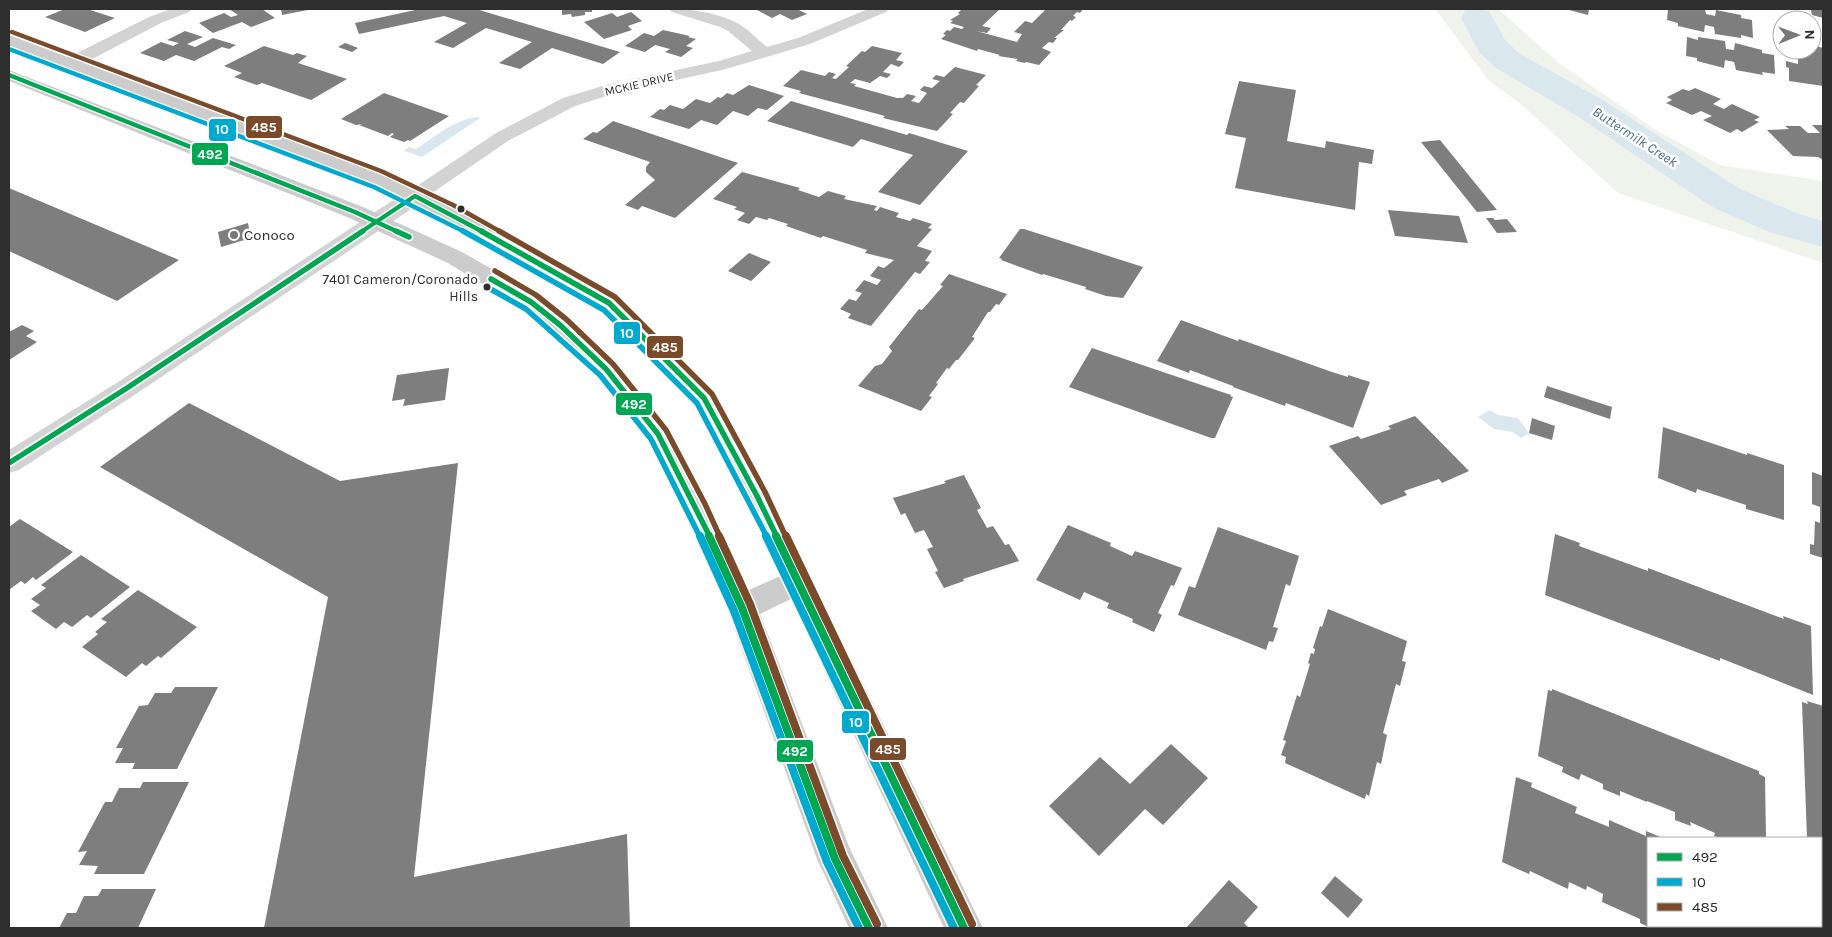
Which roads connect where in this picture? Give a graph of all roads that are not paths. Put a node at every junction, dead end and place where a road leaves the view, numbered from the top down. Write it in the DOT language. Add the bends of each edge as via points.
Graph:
graph roads {
  1 [pos="184,9"];
  2 [pos="677,9"];
  3 [pos="881,9"];
  4 [pos="9,40"];
  5 [pos="764,53"];
  6 [pos="9,62"];
  7 [pos="70,63"];
  8 [pos="9,75"];
  9 [pos="415,196"];
  10 [pos="377,222"];
  11 [pos="9,463"];
  12 [pos="798,582"];
  13 [pos="742,608"];
  14 [pos="869,928"];
  15 [pos="964,928"];
  1 -- 7 [label="street"];
  2 -- 5 [label="street" via="734,28"];
  3 -- 5 [label="street, MCKIE DRIVE" via="813,38"];
  4 -- 7 [label="main road"];
  5 -- 9 [label="street, MCKIE DRIVE" via="569,102 502,137"];
  6 -- 7 [label="main road" via="39,70"];
  7 -- 9 [label="main road"];
  8 -- 10 [label="main road"];
  9 -- 10 [label="street"];
  9 -- 12 [label="main road" via="610,303 704,398 757,496"];
  10 -- 11 [label="street"];
  10 -- 13 [label="main road" via="454,257 530,302 560,325 606,369 658,434 697,508"];
  12 -- 13 [label="main road"];
  12 -- 15 [label="main road"];
  13 -- 14 [label="main road" via="829,844"];
}
